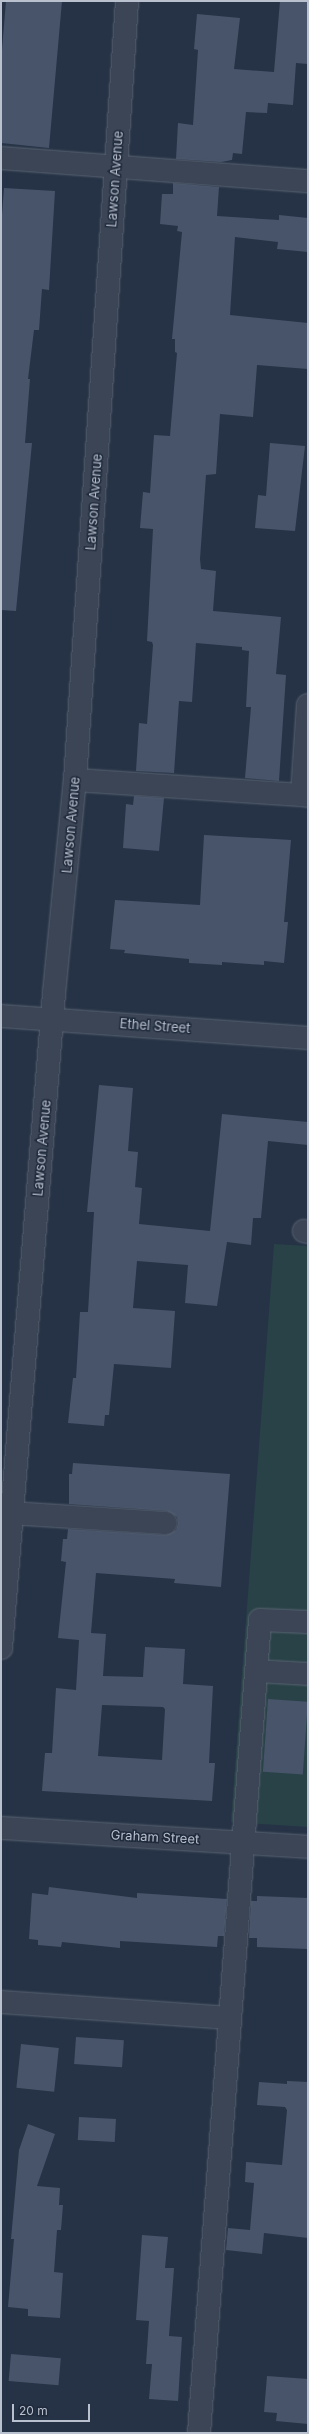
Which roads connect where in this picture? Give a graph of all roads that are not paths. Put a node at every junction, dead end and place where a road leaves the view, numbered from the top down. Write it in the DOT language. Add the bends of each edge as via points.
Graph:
graph roads {
  1 [pos="127,1"];
  2 [pos="1,158"];
  3 [pos="116,166"];
  4 [pos="308,181"];
  5 [pos="308,705"];
  6 [pos="75,780"];
  7 [pos="305,796"];
  8 [pos="1,1016"];
  9 [pos="53,1020"];
  10 [pos="308,1030"];
  11 [pos="308,1038"];
  12 [pos="10,1513"];
  13 [pos="166,1523"];
  14 [pos="308,1622"];
  15 [pos="1,1648"];
  16 [pos="256,1671"];
  17 [pos="308,1674"];
  18 [pos="1,1828"];
  19 [pos="243,1842"];
  20 [pos="308,1847"];
  21 [pos="1,2002"];
  22 [pos="229,2018"];
  23 [pos="199,2433"];
  1 -- 3 [label="street, Lawson Avenue"];
  2 -- 3 [label="street"];
  3 -- 4 [label="street"];
  3 -- 6 [label="street, Lawson Avenue"];
  5 -- 7 [label="street"];
  6 -- 7 [label="street"];
  6 -- 9 [label="street, Lawson Avenue"];
  8 -- 9 [label="street, Ethel Street"];
  9 -- 11 [label="street, Ethel Street"];
  9 -- 12 [label="street, Lawson Avenue"];
  10 -- 11 [label="street"];
  12 -- 13 [label="street"];
  12 -- 15 [label="street, Lawson Avenue"];
  14 -- 16 [label="street" via="260,1620"];
  16 -- 17 [label="street"];
  16 -- 19 [label="street"];
  18 -- 19 [label="street, Graham Street"];
  19 -- 20 [label="street, Graham Street"];
  19 -- 22 [label="street"];
  21 -- 22 [label="street"];
  22 -- 23 [label="street"];
}
